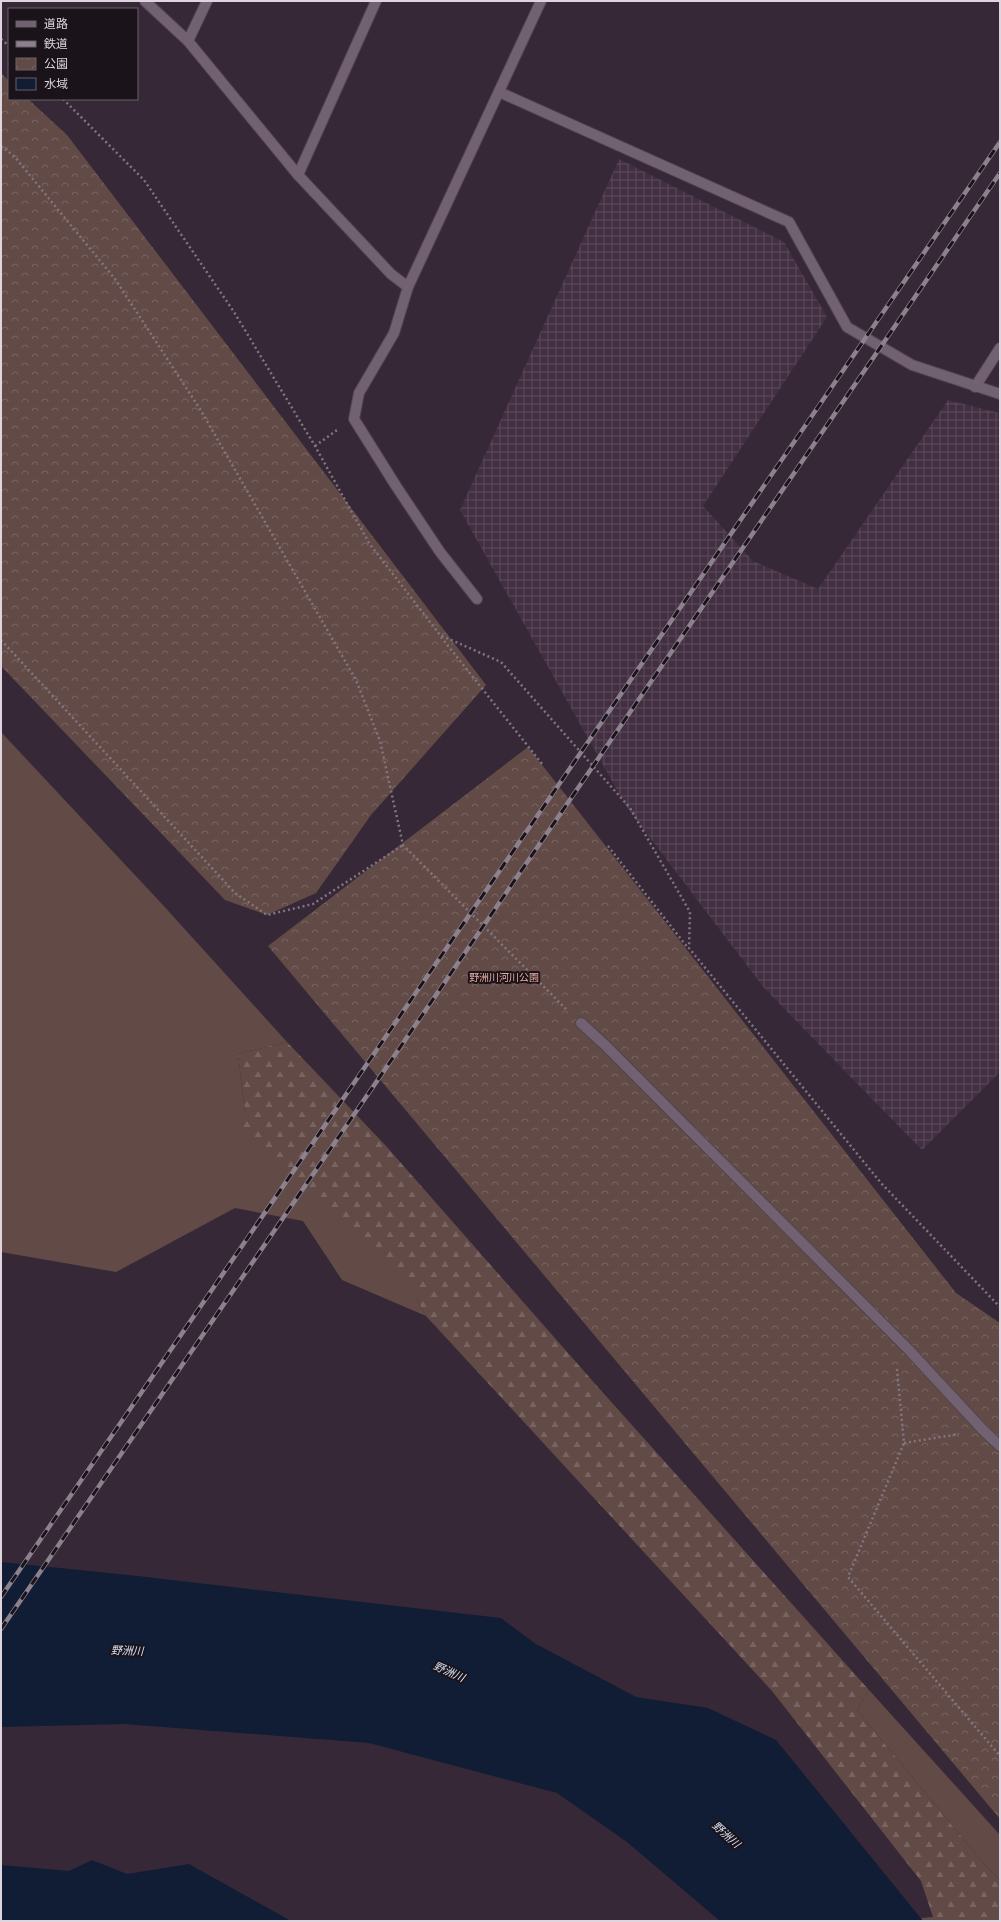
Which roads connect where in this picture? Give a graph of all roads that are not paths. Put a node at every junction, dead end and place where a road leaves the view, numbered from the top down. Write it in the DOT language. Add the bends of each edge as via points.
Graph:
graph roads {
  1 [pos="145,1"];
  2 [pos="207,1"];
  3 [pos="376,1"];
  4 [pos="541,1"];
  5 [pos="188,41"];
  6 [pos="499,92"];
  7 [pos="298,175"];
  8 [pos="408,287"];
  9 [pos="1000,348"];
  10 [pos="975,386"];
  11 [pos="1000,394"];
  12 [pos="478,600"];
  13 [pos="581,1023"];
  14 [pos="1000,1446"];
  1 -- 5 [label="street"];
  2 -- 5 [label="street"];
  3 -- 7 [label="street"];
  4 -- 6 [label="street"];
  5 -- 7 [label="street"];
  6 -- 8 [label="street"];
  6 -- 10 [label="street" via="789,222 847,327 912,365"];
  7 -- 8 [label="street" via="391,274"];
  8 -- 12 [label="street" via="394,333 359,393 354,419 440,552"];
  9 -- 10 [label="street"];
  10 -- 11 [label="street"];
  13 -- 14 [label="street" via="908,1349"];
}
